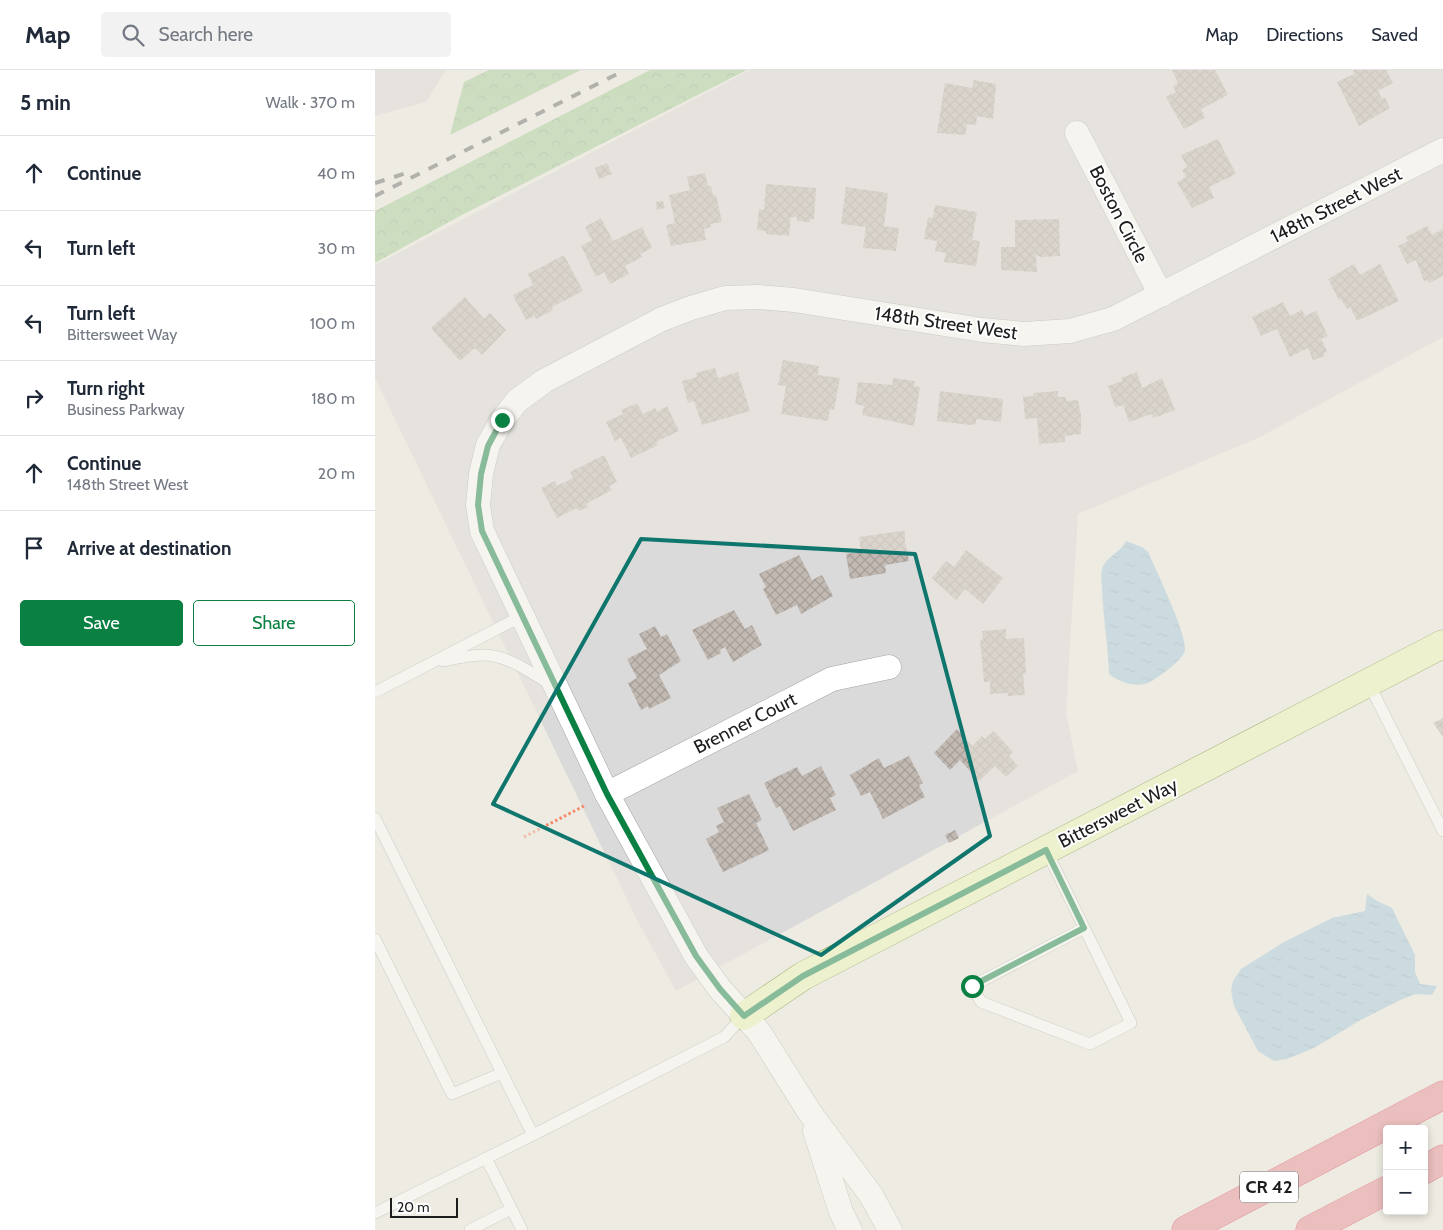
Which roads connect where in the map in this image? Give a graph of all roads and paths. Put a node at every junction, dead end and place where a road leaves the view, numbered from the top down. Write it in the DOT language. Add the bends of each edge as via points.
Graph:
graph roads {
  1 [pos="1077,133"];
  2 [pos="1443,150"];
  3 [pos="1161,295"];
  4 [pos="522,616"];
  5 [pos="1443,644"];
  6 [pos="429,664"];
  7 [pos="889,666"];
  8 [pos="1369,684"];
  9 [pos="556,687"];
  10 [pos="375,692"];
  11 [pos="607,794"];
  12 [pos="375,818"];
  13 [pos="1443,831"];
  14 [pos="524,837"];
  15 [pos="1046,850"];
  16 [pos="1084,928"];
  17 [pos="375,939"];
  18 [pos="744,1016"];
  19 [pos="502,1073"];
  20 [pos="1443,1095"];
  21 [pos="810,1113"];
  22 [pos="533,1135"];
  23 [pos="486,1158"];
  24 [pos="1443,1159"];
  25 [pos="1428,1168"];
  26 [pos="1383,1192"];
  27 [pos="511,1209"];
  28 [pos="375,1213"];
  29 [pos="469,1230"];
  30 [pos="522,1230"];
  31 [pos="850,1230"];
  32 [pos="890,1230"];
  33 [pos="1186,1230"];
  34 [pos="1310,1230"];
  1 -- 3 [label="street, Boston Circle"];
  2 -- 3 [label="street, 148th Street West"];
  3 -- 4 [label="street, 148th Street West" via="1113,319 1070,331 1025,334 757,297 725,298 662,319 544,381 517,401 488,446 478,505 482,531"];
  4 -- 6 [label="lane"];
  4 -- 9 [label="street, 148th Street West"];
  5 -- 8 [label="street, Bittersweet Way"];
  6 -- 9 [label="lane" via="464,657 493,656 518,665"];
  6 -- 10 [label="lane"];
  7 -- 11 [label="street, Brenner Court" via="832,679"];
  8 -- 13 [label="lane"];
  8 -- 15 [label="street, Bittersweet Way"];
  9 -- 11 [label="street, 148th Street West"];
  11 -- 14 [label="path"];
  11 -- 18 [label="street, 148th Street West" via="696,956"];
  12 -- 19 [label="lane"];
  15 -- 16 [label="lane"];
  15 -- 18 [label="street, Bittersweet Way" via="803,976"];
  16 -- 16 [label="lane" via="1131,1023 1090,1044 981,1002 972,986"];
  17 -- 19 [label="lane" via="452,1094"];
  18 -- 21 [label="street, 148th Street West" via="759,1032"];
  18 -- 22 [label="lane" via="724,1037"];
  19 -- 22 [label="lane"];
  20 -- 33 [label="highway, CR 42"];
  21 -- 31 [label="street" via="841,1212"];
  21 -- 32 [label="street" via="871,1196"];
  22 -- 23 [label="lane"];
  23 -- 27 [label="lane"];
  23 -- 28 [label="lane"];
  24 -- 25 [label="highway"];
  26 -- 34 [label="highway"];
  27 -- 29 [label="lane"];
  27 -- 30 [label="lane"];
}
